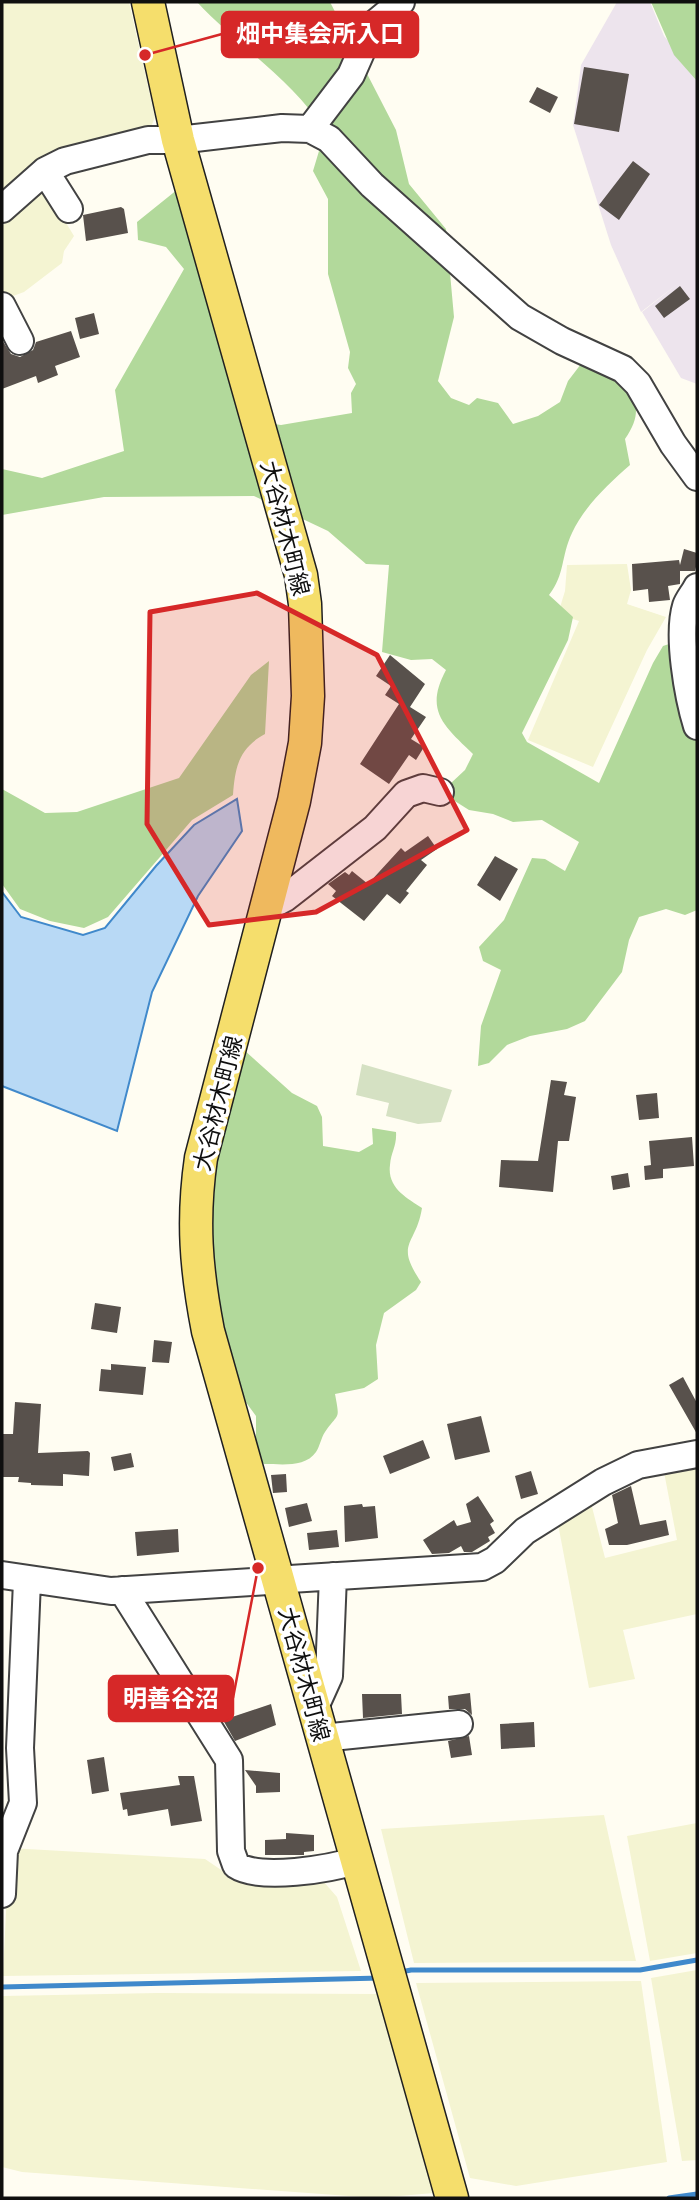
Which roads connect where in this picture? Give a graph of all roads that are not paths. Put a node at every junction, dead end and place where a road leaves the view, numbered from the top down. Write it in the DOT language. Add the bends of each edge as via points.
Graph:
graph roads {
  1 [pos="148,2"];
  2 [pos="401,2"];
  3 [pos="310,129"];
  4 [pos="178,140"];
  5 [pos="45,171"];
  6 [pos="2,209"];
  7 [pos="69,209"];
  8 [pos="2,306"];
  9 [pos="20,341"];
  10 [pos="697,477"];
  11 [pos="697,587"];
  12 [pos="697,726"];
  13 [pos="440,792"];
  14 [pos="267,908"];
  15 [pos="697,1454"];
  16 [pos="333,1576"];
  17 [pos="15,1578"];
  18 [pos="122,1590"];
  19 [pos="315,1707"];
  20 [pos="459,1724"];
  21 [pos="322,1738"];
  22 [pos="358,1860"];
  23 [pos="2,1894"];
  24 [pos="452,2198"];
  1 -- 4 [label="main road, 大谷材木町線"];
  2 -- 3 [label="street" via="373,25 351,75"];
  3 -- 4 [label="street"];
  3 -- 10 [label="street" via="329,139 381,194 520,317 623,369 638,384"];
  4 -- 5 [label="street" via="148,140 65,161"];
  4 -- 14 [label="main road, 大谷材木町線" via="272,467 305,604 305,743"];
  5 -- 6 [label="street"];
  5 -- 7 [label="street"];
  8 -- 9 [label="street"];
  11 -- 12 [label="street" via="686,606 685,642 688,691"];
  13 -- 14 [label="street" via="423,788 406,794 375,828"];
  14 -- 19 [label="main road, 大谷材木町線" via="201,1158 195,1256 208,1331"];
  15 -- 16 [label="street" via="638,1465 603,1482 525,1531 482,1567"];
  16 -- 18 [label="street"];
  16 -- 19 [label="street" via="329,1676"];
  17 -- 18 [label="street"];
  17 -- 23 [label="street" via="23,1803 4,1851"];
  18 -- 22 [label="street" via="229,1760 231,1851 236,1864 250,1871 318,1872"];
  19 -- 21 [label="main road, 大谷材木町線"];
  20 -- 21 [label="street"];
  21 -- 22 [label="main road, 大谷材木町線"];
  22 -- 24 [label="main road, 大谷材木町線"];
}
